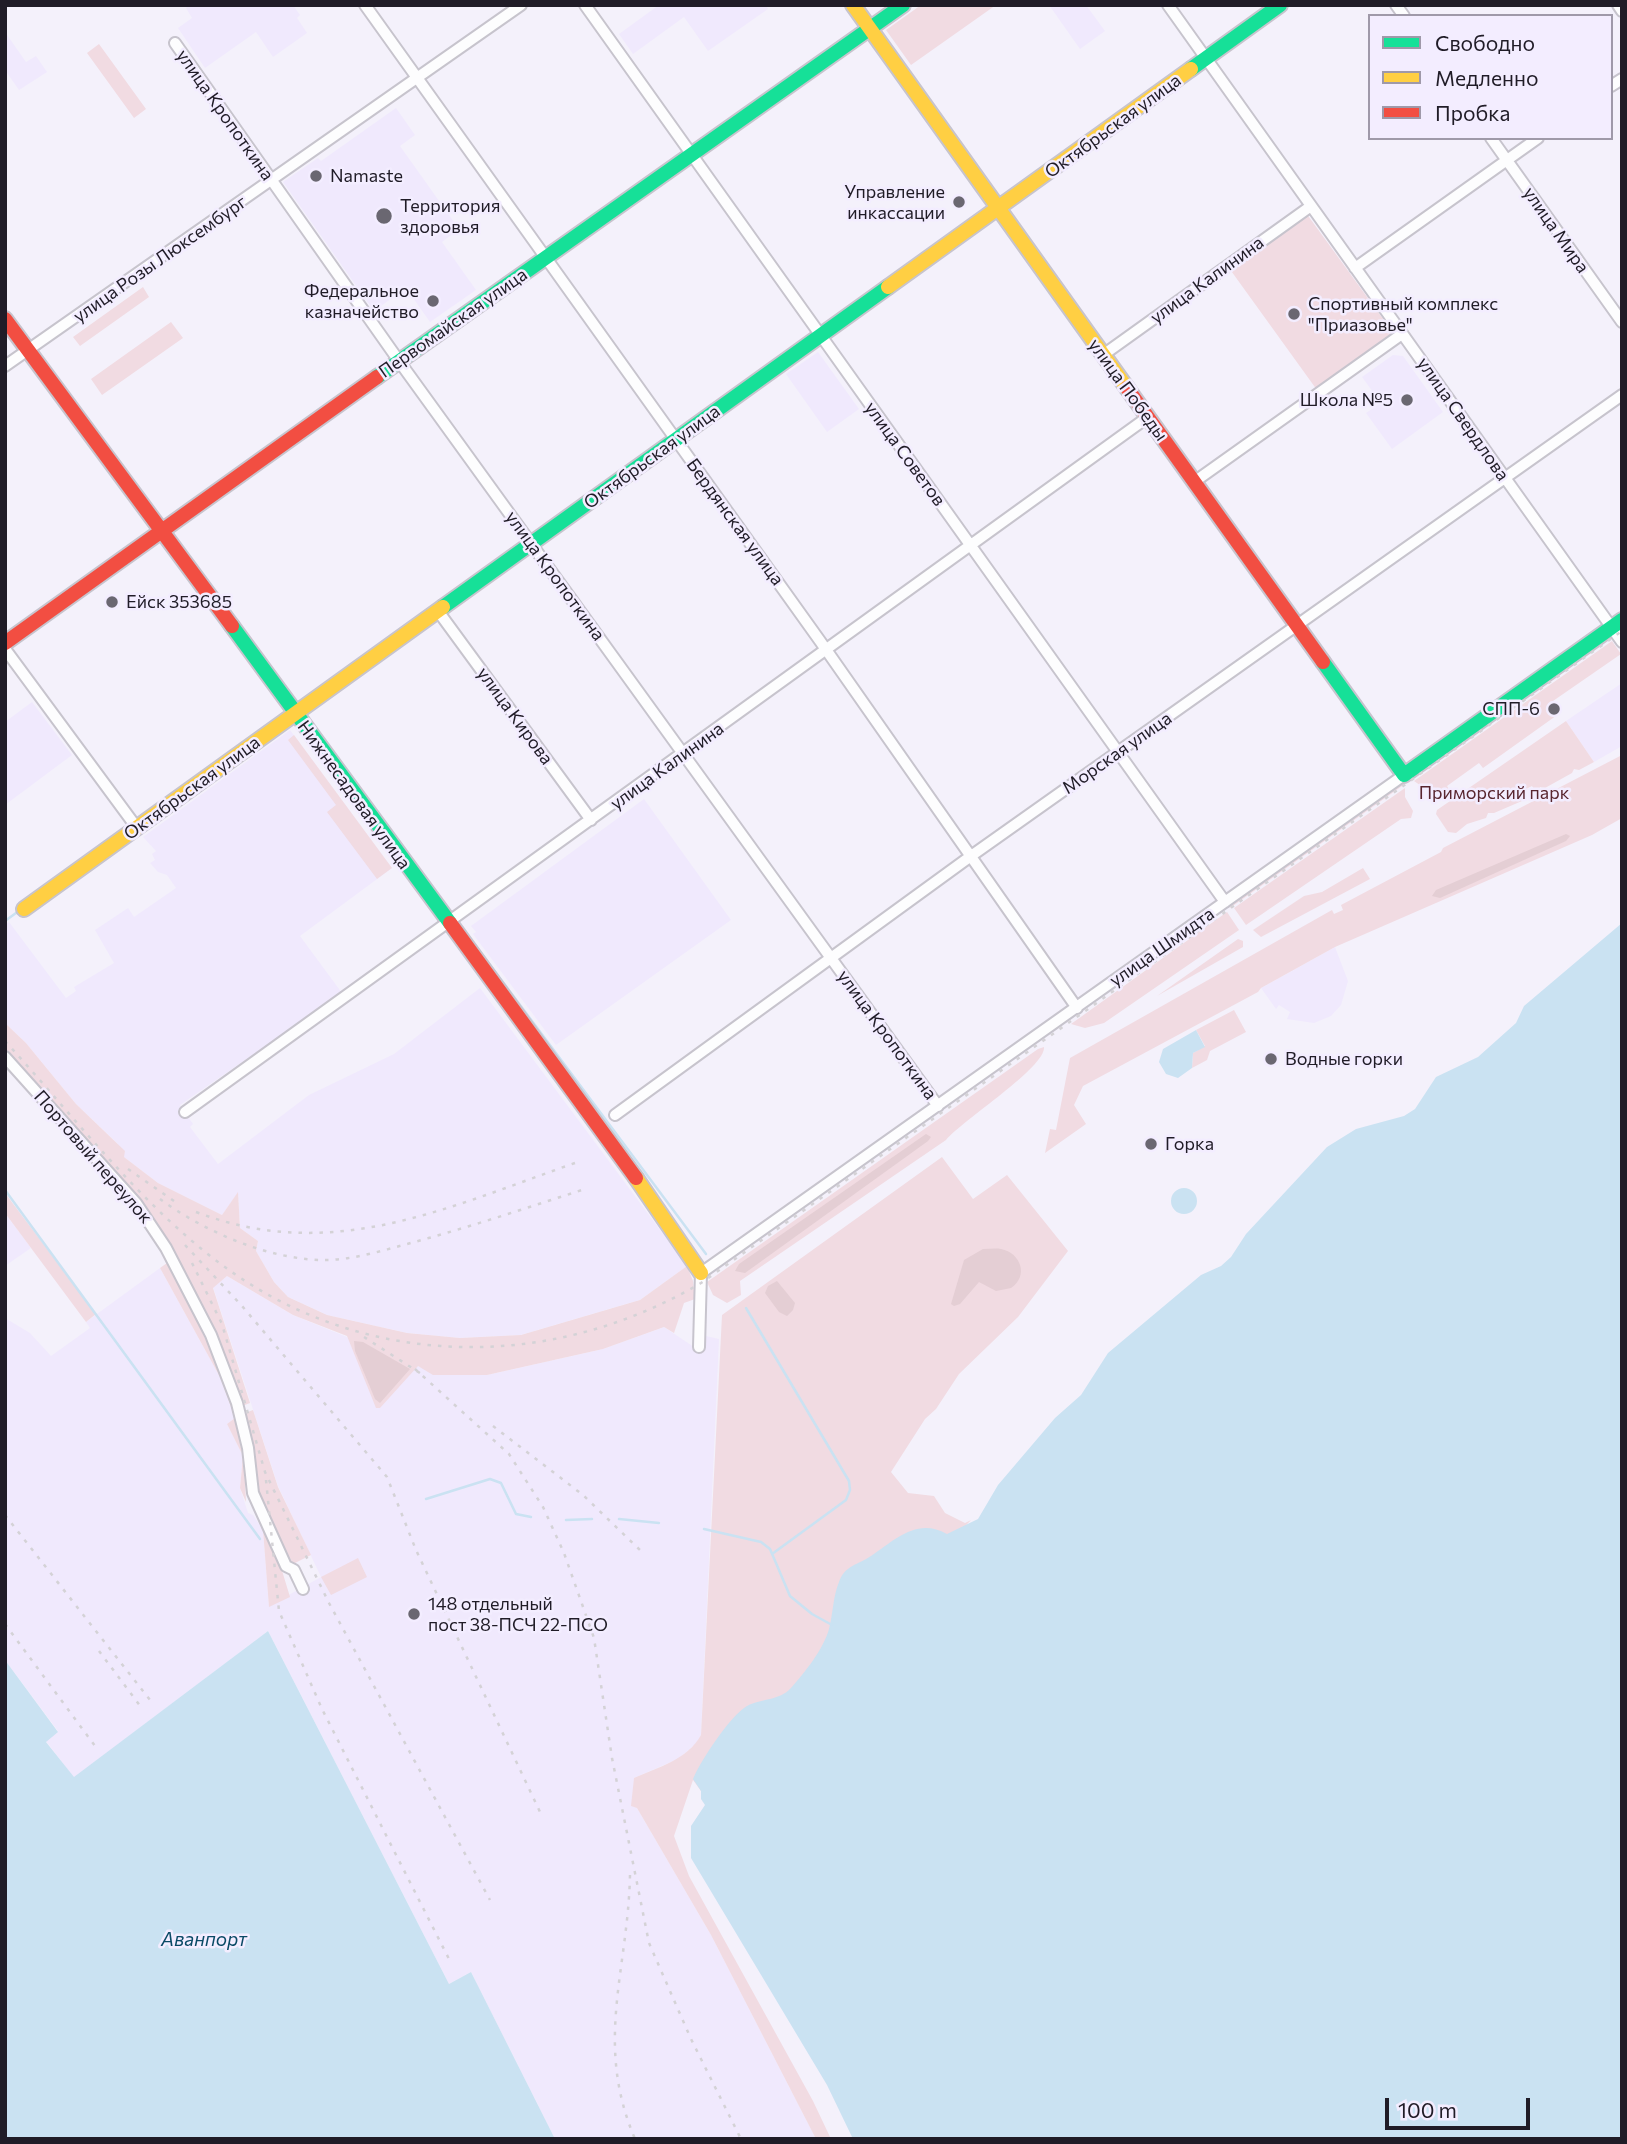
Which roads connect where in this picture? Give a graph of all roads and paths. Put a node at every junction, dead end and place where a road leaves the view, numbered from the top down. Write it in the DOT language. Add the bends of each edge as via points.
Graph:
graph roads {
  1 [pos="365,5"];
  2 [pos="521,5"];
  3 [pos="585,5"];
  4 [pos="853,5"];
  5 [pos="903,5"];
  6 [pos="1168,5"];
  7 [pos="1280,5"];
  8 [pos="1618,5"];
  9 [pos="1622,11"];
  10 [pos="870,29"];
  11 [pos="174,43"];
  12 [pos="1206,59"];
  13 [pos="417,78"];
  14 [pos="1492,140"];
  15 [pos="1535,140"];
  16 [pos="691,155"];
  17 [pos="1507,160"];
  18 [pos="272,181"];
  19 [pos="1311,206"];
  20 [pos="998,208"];
  21 [pos="545,258"];
  22 [pos="1355,268"];
  23 [pos="5,319"];
  24 [pos="1622,321"];
  25 [pos="1402,334"];
  26 [pos="820,336"];
  27 [pos="29,352"];
  28 [pos="1103,355"];
  29 [pos="399,361"];
  30 [pos="5,366"];
  31 [pos="1622,395"];
  32 [pos="1148,417"];
  33 [pos="676,440"];
  34 [pos="1505,478"];
  35 [pos="1194,482"];
  36 [pos="160,530"];
  37 [pos="531,544"];
  38 [pos="971,545"];
  39 [pos="438,611"];
  40 [pos="1616,623"];
  41 [pos="1297,626"];
  42 [pos="1622,642"];
  43 [pos="5,643"];
  44 [pos="5,649"];
  45 [pos="827,650"];
  46 [pos="295,714"];
  47 [pos="1119,751"];
  48 [pos="683,754"];
  49 [pos="1404,775"];
  50 [pos="591,820"];
  51 [pos="137,828"];
  52 [pos="971,856"];
  53 [pos="1225,902"];
  54 [pos="24,909"];
  55 [pos="449,924"];
  56 [pos="831,958"];
  57 [pos="1077,1008"];
  58 [pos="5,1057"];
  59 [pos="938,1107"];
  60 [pos="185,1112"];
  61 [pos="615,1115"];
  62 [pos="701,1273"];
  63 [pos="699,1347"];
  64 [pos="303,1589"];
  1 -- 13 [label="street, Бердянская улица"];
  2 -- 13 [label="street, улица Розы Люксембург"];
  3 -- 16 [label="street, улица Советов"];
  4 -- 10 [label="street, улица Победы"];
  5 -- 10 [label="street, Первомайская улица"];
  6 -- 12 [label="street, улица Свердлова"];
  7 -- 12 [label="street, Октябрьская улица"];
  8 -- 9 [label="street"];
  10 -- 16 [label="street, Первомайская улица"];
  10 -- 20 [label="street, улица Победы"];
  11 -- 18 [label="street, улица Кропоткина"];
  12 -- 19 [label="street, улица Свердлова"];
  12 -- 20 [label="street, Октябрьская улица"];
  13 -- 18 [label="street, улица Розы Люксембург"];
  13 -- 21 [label="street, Бердянская улица"];
  14 -- 17 [label="street, улица Мира"];
  15 -- 17 [label="street"];
  16 -- 21 [label="street, Первомайская улица"];
  16 -- 26 [label="street, улица Советов"];
  17 -- 22 [label="street"];
  17 -- 24 [label="street, улица Мира"];
  18 -- 27 [label="street, улица Розы Люксембург"];
  18 -- 29 [label="street, улица Кропоткина"];
  19 -- 22 [label="street, улица Свердлова"];
  19 -- 28 [label="street, улица Калинина"];
  20 -- 26 [label="street, Октябрьская улица"];
  20 -- 28 [label="street, улица Победы"];
  21 -- 29 [label="street, Первомайская улица"];
  21 -- 33 [label="street, Бердянская улица"];
  22 -- 25 [label="street, улица Свердлова"];
  23 -- 27 [label="street, Нижнесадовая улица"];
  25 -- 34 [label="street, улица Свердлова"];
  25 -- 35 [label="street"];
  26 -- 33 [label="street, Октябрьская улица"];
  26 -- 38 [label="street, улица Советов"];
  27 -- 30 [label="street, улица Розы Люксембург"];
  27 -- 36 [label="street, Нижнесадовая улица"];
  28 -- 32 [label="street, улица Победы"];
  29 -- 36 [label="street, Первомайская улица"];
  29 -- 37 [label="street, улица Кропоткина"];
  31 -- 34 [label="street, Морская улица"];
  32 -- 35 [label="street, улица Победы"];
  32 -- 38 [label="street, улица Калинина"];
  33 -- 37 [label="street, Октябрьская улица"];
  33 -- 45 [label="street, Бердянская улица"];
  34 -- 40 [label="street, улица Свердлова"];
  34 -- 41 [label="street, Морская улица"];
  35 -- 41 [label="street, улица Победы"];
  36 -- 43 [label="street, Первомайская улица"];
  36 -- 46 [label="street, Нижнесадовая улица"];
  37 -- 39 [label="street, Октябрьская улица"];
  37 -- 48 [label="street, улица Кропоткина"];
  38 -- 45 [label="street, улица Калинина"];
  38 -- 47 [label="street, улица Советов"];
  39 -- 46 [label="street, Октябрьская улица"];
  39 -- 50 [label="street, улица Кирова"];
  40 -- 42 [label="street, улица Свердлова"];
  40 -- 49 [label="street, улица Шмидта"];
  41 -- 47 [label="street, Морская улица"];
  41 -- 49 [label="street, улица Победы"];
  44 -- 51 [label="street"];
  45 -- 48 [label="street, улица Калинина"];
  45 -- 52 [label="street, Бердянская улица"];
  46 -- 51 [label="street, Октябрьская улица"];
  46 -- 55 [label="street, Нижнесадовая улица"];
  47 -- 52 [label="street, Морская улица"];
  47 -- 53 [label="street, улица Советов"];
  48 -- 50 [label="street, улица Калинина"];
  48 -- 56 [label="street, улица Кропоткина"];
  49 -- 53 [label="street, улица Шмидта"];
  50 -- 55 [label="street, улица Калинина"];
  51 -- 54 [label="street, Октябрьская улица"];
  52 -- 56 [label="street, Морская улица"];
  52 -- 57 [label="street, Бердянская улица"];
  53 -- 57 [label="street, улица Шмидта"];
  55 -- 60 [label="street, улица Калинина"];
  55 -- 62 [label="street, Нижнесадовая улица" via="600,1126"];
  56 -- 59 [label="street, улица Кропоткина"];
  56 -- 61 [label="street, Морская улица"];
  57 -- 59 [label="street, улица Шмидта"];
  58 -- 64 [label="street, Портовый переулок" via="143,1212 166,1248 211,1335 239,1409 253,1493 282,1558"];
  59 -- 62 [label="street, улица Шмидта"];
  62 -- 63 [label="street"];
}
